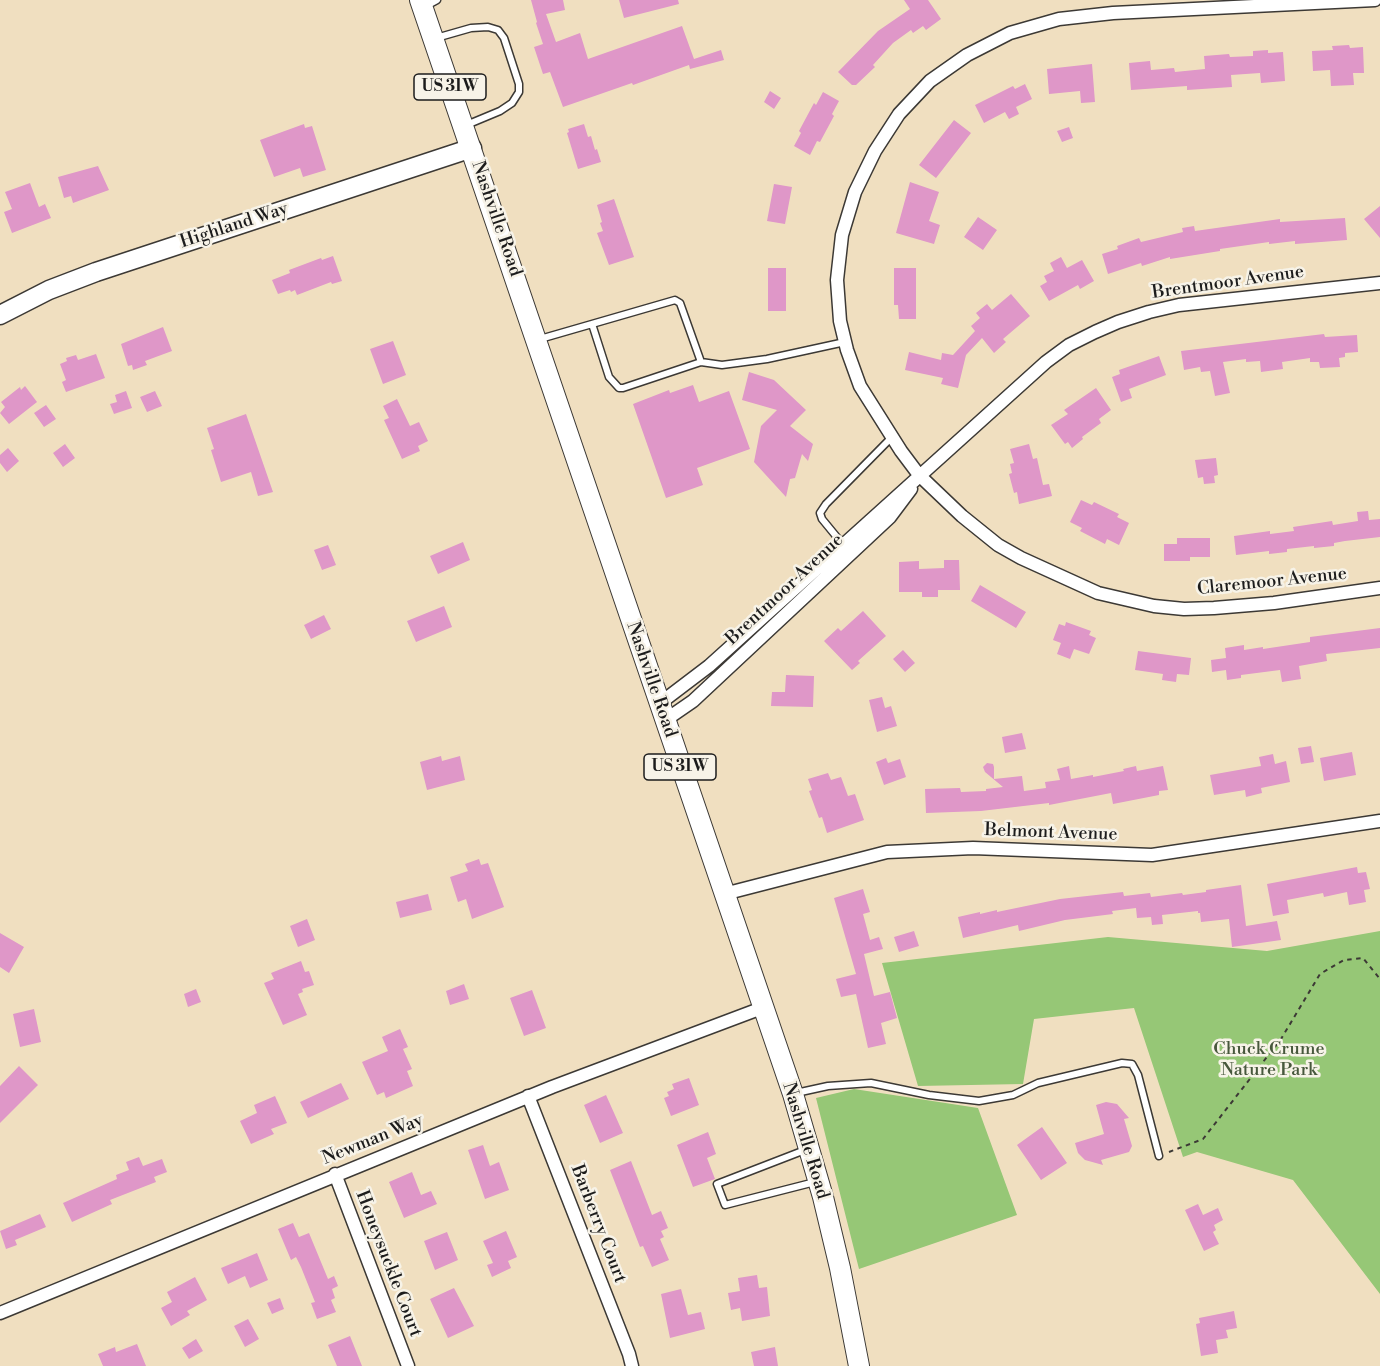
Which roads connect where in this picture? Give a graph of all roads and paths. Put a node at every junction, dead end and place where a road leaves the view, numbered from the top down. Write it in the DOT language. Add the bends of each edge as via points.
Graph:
graph roads {
  1 [pos="1375,0"];
  2 [pos="426,2"];
  3 [pos="433,39"];
  4 [pos="464,126"];
  5 [pos="472,148"];
  6 [pos="1380,283"];
  7 [pos="0,315"];
  8 [pos="592,324"];
  9 [pos="536,340"];
  10 [pos="845,342"];
  11 [pos="701,362"];
  12 [pos="892,437"];
  13 [pos="919,475"];
  14 [pos="847,549"];
  15 [pos="1380,588"];
  16 [pos="661,712"];
  17 [pos="1380,821"];
  18 [pos="724,894"];
  19 [pos="1380,979"];
  20 [pos="762,1008"];
  21 [pos="793,1094"];
  22 [pos="528,1096"];
  23 [pos="809,1149"];
  24 [pos="1159,1156"];
  25 [pos="335,1174"];
  26 [pos="818,1181"];
  27 [pos="0,1313"];
  28 [pos="408,1366"];
  29 [pos="632,1366"];
  30 [pos="859,1366"];
  1 -- 10 [label="street, Claremoor Avenue" via="1059,19 1010,33 968,55 930,81 899,114 874,151 855,192 842,235 837,280"];
  2 -- 3 [label="main road, Nashville Road / US 31W"];
  3 -- 4 [label="main road, Nashville Road / US 31W"];
  3 -- 4 [label="lane" via="488,27 498,30 504,38 519,92 500,111"];
  4 -- 5 [label="main road, Nashville Road / US 31W"];
  5 -- 7 [label="street, Highland Way" via="96,272"];
  5 -- 9 [label="main road, Nashville Road / US 31W"];
  6 -- 13 [label="street, Brentmoor Avenue" via="1179,305 1095,332 1046,362"];
  8 -- 9 [label="lane"];
  8 -- 11 [label="lane" via="675,300 680,303"];
  8 -- 11 [label="lane" via="609,377 619,388"];
  9 -- 16 [label="main road, Nashville Road / US 31W"];
  10 -- 11 [label="lane" via="767,359 722,365"];
  10 -- 12 [label="street, Claremoor Avenue" via="860,386"];
  12 -- 13 [label="street, Claremoor Avenue"];
  12 -- 14 [label="lane" via="820,513"];
  13 -- 14 [label="street, Brentmoor Avenue"];
  13 -- 15 [label="street, Claremoor Avenue" via="962,516 1006,549 1070,582 1123,600 1214,609"];
  14 -- 16 [label="street, Brentmoor Avenue"];
  14 -- 16 [label="street, Brentmoor Avenue" via="693,701"];
  16 -- 18 [label="main road, Nashville Road / US 31W"];
  17 -- 18 [label="street, Belmont Avenue" via="1152,855 973,848 887,852"];
  18 -- 20 [label="main road, Nashville Road / US 31W"];
  19 -- 24 [label="path" via="1363,958 1344,960 1320,974 1281,1039 1203,1139"];
  20 -- 21 [label="main road, Nashville Road / US 31W"];
  20 -- 22 [label="street, Newman Way"];
  21 -- 23 [label="main road, Nashville Road / US 31W"];
  21 -- 24 [label="lane" via="828,1086 871,1083 978,1101 1013,1095 1038,1083 1132,1064"];
  22 -- 25 [label="street, Newman Way"];
  22 -- 29 [label="street, Barberry Court"];
  23 -- 26 [label="main road, Nashville Road / US 31W"];
  23 -- 26 [label="lane" via="717,1184 725,1205"];
  25 -- 27 [label="street, Newman Way"];
  25 -- 28 [label="street, Honeysuckle Court"];
  26 -- 30 [label="main road, Nashville Road / US 31W"];
}
